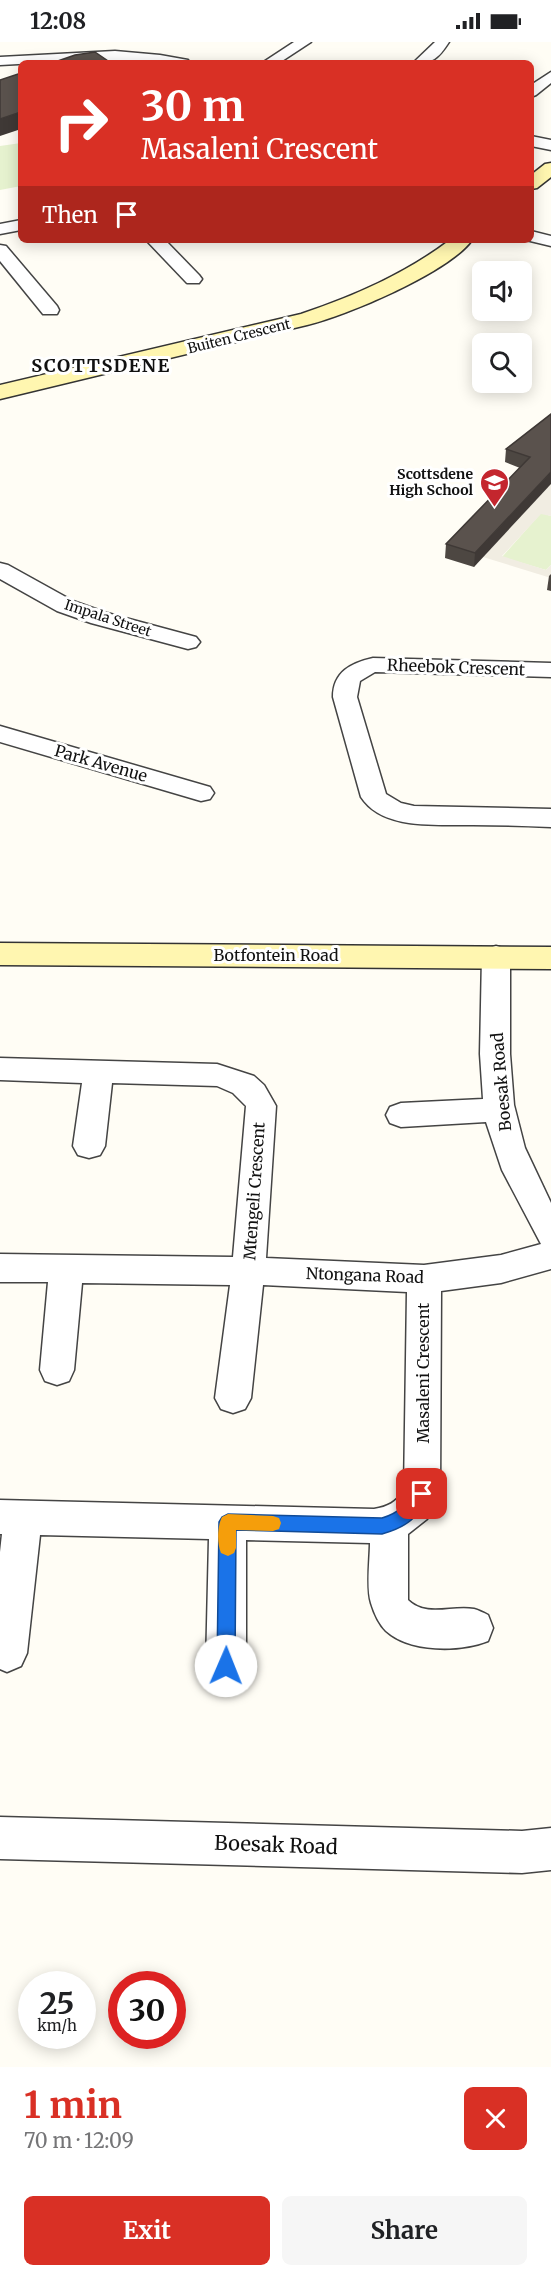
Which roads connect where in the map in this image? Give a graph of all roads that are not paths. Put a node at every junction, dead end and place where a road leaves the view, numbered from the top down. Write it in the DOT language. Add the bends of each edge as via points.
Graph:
graph roads {
  1 [pos="163,42"];
  2 [pos="304,42"];
  3 [pos="441,42"];
  4 [pos="138,57"];
  5 [pos="160,60"];
  6 [pos="274,60"];
  7 [pos="424,60"];
  8 [pos="0,61"];
  9 [pos="551,76"];
  10 [pos="534,90"];
  11 [pos="534,142"];
  12 [pos="551,145"];
  13 [pos="551,168"];
  14 [pos="534,182"];
  15 [pos="18,226"];
  16 [pos="0,229"];
  17 [pos="534,237"];
  18 [pos="551,241"];
  19 [pos="158,243"];
  20 [pos="458,243"];
  21 [pos="0,250"];
  22 [pos="193,279"];
  23 [pos="50,310"];
  24 [pos="0,392"];
  25 [pos="0,570"];
  26 [pos="188,642"];
  27 [pos="551,670"];
  28 [pos="0,734"];
  29 [pos="201,793"];
  30 [pos="551,818"];
  31 [pos="0,954"];
  32 [pos="496,956"];
  33 [pos="551,958"];
  34 [pos="0,1069"];
  35 [pos="99,1070"];
  36 [pos="501,1109"];
  37 [pos="401,1115"];
  38 [pos="88,1146"];
  39 [pos="551,1234"];
  40 [pos="551,1255"];
  41 [pos="0,1268"];
  42 [pos="66,1269"];
  43 [pos="248,1271"];
  44 [pos="424,1279"];
  45 [pos="57,1370"];
  46 [pos="232,1398"];
  47 [pos="11,1517"];
  48 [pos="228,1522"];
  49 [pos="389,1524"];
  50 [pos="474,1628"];
  51 [pos="7,1653"];
  52 [pos="226,1666"];
  53 [pos="0,1838"];
  54 [pos="551,1849"];
  1 -- 4 [label="street"];
  2 -- 6 [label="street"];
  3 -- 7 [label="street"];
  4 -- 5 [label="street"];
  4 -- 8 [label="street"];
  9 -- 10 [label="street"];
  11 -- 12 [label="street"];
  13 -- 14 [label="street"];
  15 -- 16 [label="street"];
  17 -- 18 [label="street"];
  19 -- 22 [label="street"];
  20 -- 24 [label="street, Buiten Crescent" via="409,277 307,319"];
  21 -- 23 [label="street"];
  25 -- 26 [label="street, Impala Street" via="65,606"];
  27 -- 30 [label="street, Rheebok Crescent" via="373,665 359,669 345,684 345,697 374,797 382,805 414,815"];
  28 -- 29 [label="street, Park Avenue"];
  31 -- 32 [label="street, Botfontein Road"];
  32 -- 33 [label="street, Botfontein Road"];
  32 -- 36 [label="street, Boesak Road" via="496,1059"];
  34 -- 35 [label="street, Mtengeli Crescent"];
  35 -- 38 [label="street"];
  35 -- 43 [label="street, Mtengeli Crescent" via="217,1075 238,1080 255,1094 261,1106"];
  36 -- 37 [label="street"];
  36 -- 39 [label="street, Boesak Road" via="508,1146"];
  40 -- 44 [label="street, Ntongana Road" via="501,1269"];
  41 -- 42 [label="street, Ntongana Road"];
  42 -- 43 [label="street, Ntongana Road"];
  42 -- 45 [label="street"];
  43 -- 44 [label="street, Ntongana Road"];
  43 -- 46 [label="street"];
  44 -- 49 [label="street, Masaleni Crescent" via="422,1494 408,1515"];
  47 -- 48 [label="street, Masaleni Crescent"];
  47 -- 51 [label="street, Masaleni Crescent"];
  48 -- 49 [label="street, Masaleni Crescent"];
  48 -- 52 [label="street"];
  49 -- 50 [label="street" via="389,1601 398,1619 413,1627"];
  53 -- 54 [label="street, Boesak Road" via="522,1852"];
}
